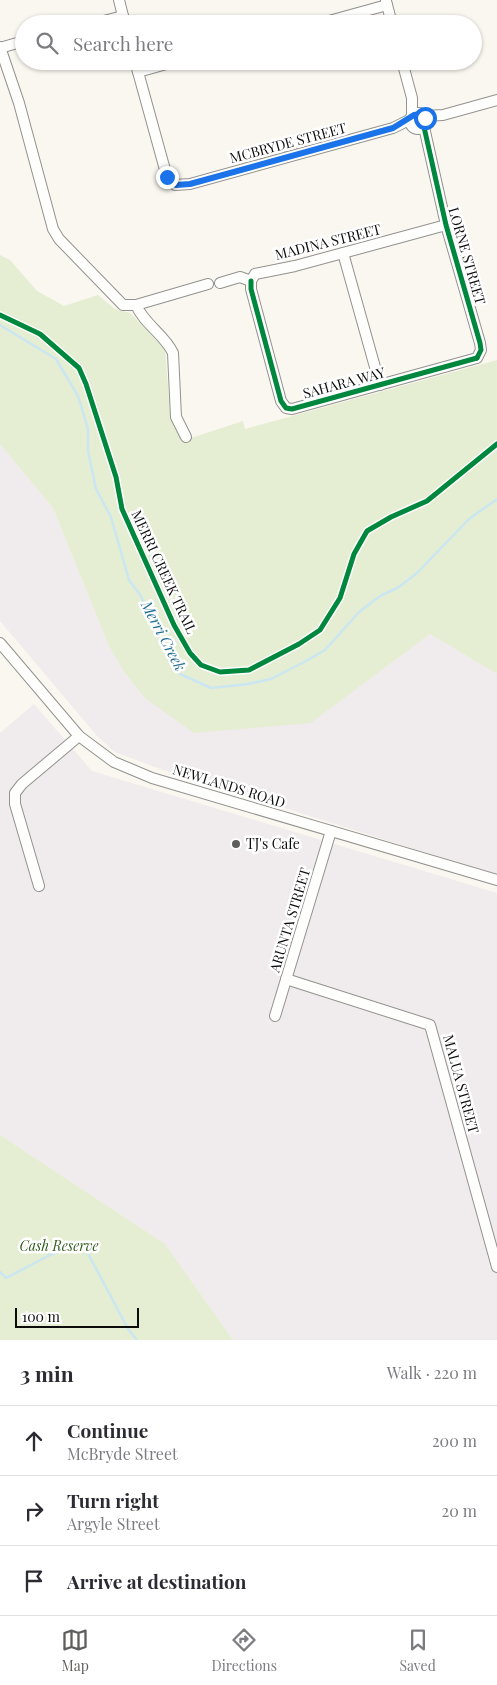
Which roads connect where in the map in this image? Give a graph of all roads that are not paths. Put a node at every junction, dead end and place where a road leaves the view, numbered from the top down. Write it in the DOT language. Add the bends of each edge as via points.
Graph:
graph roads {
  1 [pos="119,0"];
  2 [pos="386,3"];
  3 [pos="123,15"];
  4 [pos="347,15"];
  5 [pos="15,43"];
  6 [pos="0,47"];
  7 [pos="138,70"];
  8 [pos="404,70"];
  9 [pos="497,100"];
  10 [pos="418,121"];
  11 [pos="446,225"];
  12 [pos="343,253"];
  13 [pos="251,282"];
  14 [pos="220,283"];
  15 [pos="208,284"];
  16 [pos="136,305"];
  17 [pos="477,358"];
  18 [pos="380,385"];
  19 [pos="186,437"];
  20 [pos="0,643"];
  21 [pos="79,736"];
  22 [pos="331,831"];
  23 [pos="497,880"];
  24 [pos="39,886"];
  25 [pos="286,980"];
  26 [pos="275,1016"];
  27 [pos="497,1267"];
  1 -- 3 [label="street"];
  2 -- 4 [label="street"];
  5 -- 6 [label="street"];
  6 -- 16 [label="street" via="19,103 55,235 119,302"];
  7 -- 10 [label="street, MCBRYDE STREET" via="167,177 176,185 190,184"];
  8 -- 10 [label="street, LORNE STREET"];
  9 -- 10 [label="street, MCBRYDE STREET"];
  10 -- 11 [label="street, LORNE STREET"];
  11 -- 12 [label="street, MADINA STREET"];
  11 -- 17 [label="street, LORNE STREET" via="480,343"];
  12 -- 13 [label="street, MADINA STREET" via="256,274"];
  12 -- 18 [label="street"];
  13 -- 14 [label="street" via="240,277"];
  13 -- 18 [label="street, SAHARA WAY" via="281,401 286,408"];
  15 -- 16 [label="street"];
  16 -- 19 [label="street" via="173,353 176,417"];
  17 -- 18 [label="street, SAHARA WAY"];
  20 -- 21 [label="street, NEWLANDS ROAD"];
  21 -- 22 [label="street, NEWLANDS ROAD" via="114,762 139,773"];
  21 -- 24 [label="street" via="22,784 15,794 15,804"];
  22 -- 23 [label="street, NEWLANDS ROAD"];
  22 -- 25 [label="street, ARUNTA STREET"];
  25 -- 26 [label="street, ARUNTA STREET"];
  25 -- 27 [label="street, MALUA STREET" via="430,1025"];
}
